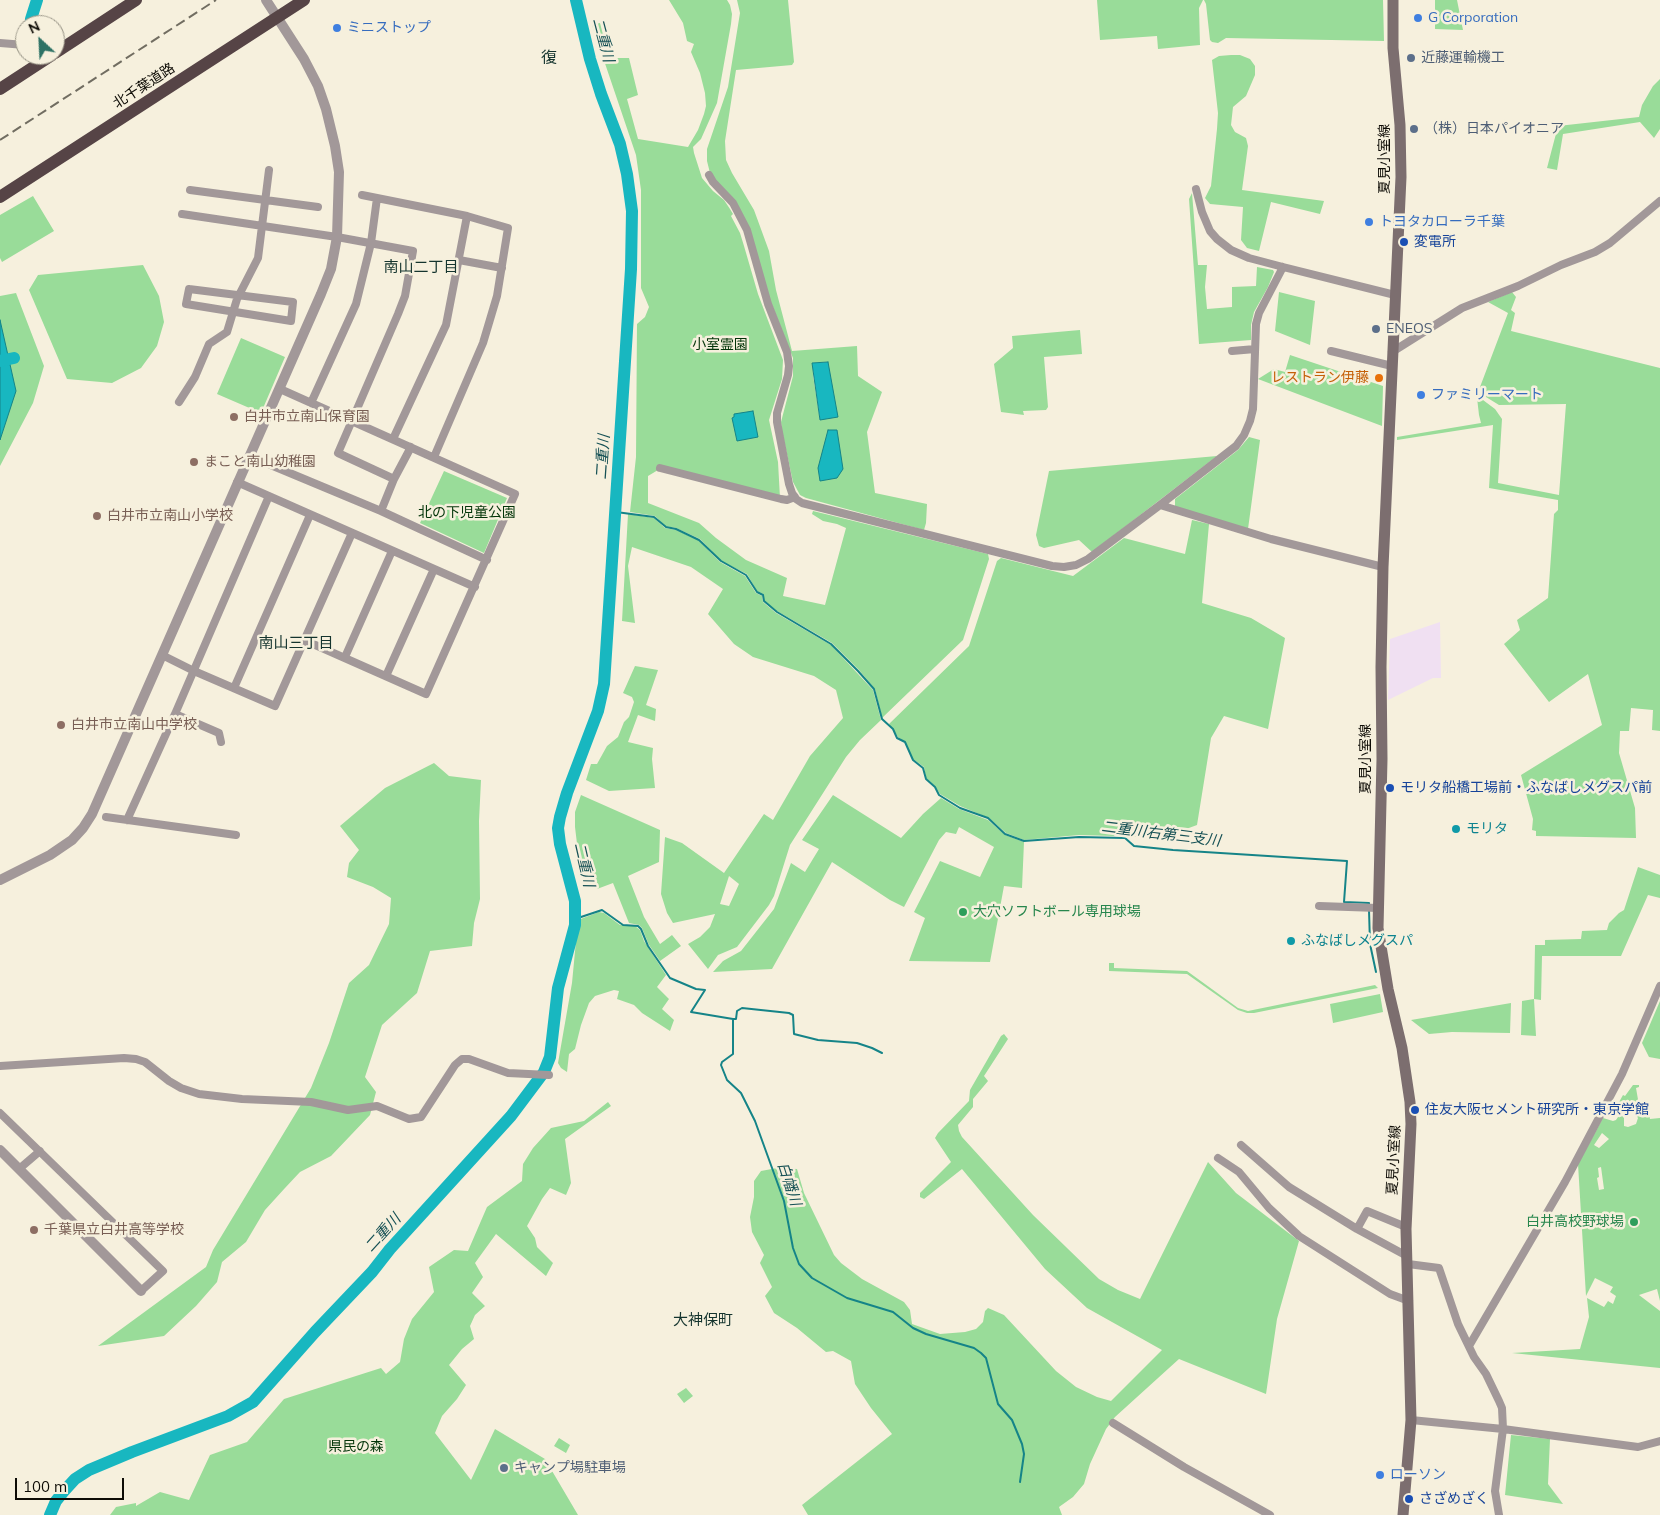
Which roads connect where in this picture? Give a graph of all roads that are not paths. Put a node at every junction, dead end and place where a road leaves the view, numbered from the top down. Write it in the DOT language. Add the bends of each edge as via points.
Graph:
graph roads {
  1 [pos="136,0"];
  2 [pos="266,0"];
  3 [pos="304,0"];
  4 [pos="1393,0"];
  5 [pos="276,15"];
  6 [pos="0,43"];
  7 [pos="15,44"];
  8 [pos="65,45"];
  9 [pos="35,65"];
  10 [pos="0,89"];
  11 [pos="269,170"];
  12 [pos="708,175"];
  13 [pos="1196,189"];
  14 [pos="190,190"];
  15 [pos="362,195"];
  16 [pos="0,197"];
  17 [pos="377,198"];
  18 [pos="265,200"];
  19 [pos="1660,202"];
  20 [pos="318,207"];
  21 [pos="182,214"];
  22 [pos="467,216"];
  23 [pos="262,225"];
  24 [pos="337,236"];
  25 [pos="371,243"];
  26 [pos="459,260"];
  27 [pos="1283,267"];
  28 [pos="502,268"];
  29 [pos="239,294"];
  30 [pos="1395,295"];
  31 [pos="232,311"];
  32 [pos="1255,349"];
  33 [pos="1232,351"];
  34 [pos="1331,351"];
  35 [pos="1392,352"];
  36 [pos="1392,366"];
  37 [pos="280,389"];
  38 [pos="179,402"];
  39 [pos="312,403"];
  40 [pos="352,422"];
  41 [pos="393,439"];
  42 [pos="410,447"];
  43 [pos="249,456"];
  44 [pos="434,457"];
  45 [pos="660,468"];
  46 [pos="394,479"];
  47 [pos="237,482"];
  48 [pos="269,496"];
  49 [pos="795,497"];
  50 [pos="1160,506"];
  51 [pos="381,511"];
  52 [pos="310,515"];
  53 [pos="352,533"];
  54 [pos="392,551"];
  55 [pos="486,560"];
  56 [pos="1383,567"];
  57 [pos="434,569"];
  58 [pos="475,587"];
  59 [pos="304,640"];
  60 [pos="162,655"];
  61 [pos="345,657"];
  62 [pos="194,671"];
  63 [pos="386,676"];
  64 [pos="234,688"];
  65 [pos="174,714"];
  66 [pos="222,742"];
  67 [pos="106,817"];
  68 [pos="127,820"];
  69 [pos="236,835"];
  70 [pos="0,880"];
  71 [pos="1319,906"];
  72 [pos="1378,908"];
  73 [pos="1660,986"];
  74 [pos="0,1066"];
  75 [pos="549,1075"];
  76 [pos="0,1113"];
  77 [pos="1241,1145"];
  78 [pos="0,1150"];
  79 [pos="40,1152"];
  80 [pos="1218,1158"];
  81 [pos="19,1169"];
  82 [pos="1406,1228"];
  83 [pos="1356,1229"];
  84 [pos="1407,1260"];
  85 [pos="141,1291"];
  86 [pos="1409,1301"];
  87 [pos="1469,1346"];
  88 [pos="1411,1420"];
  89 [pos="1113,1423"];
  90 [pos="1503,1429"];
  91 [pos="1660,1441"];
  92 [pos="1270,1515"];
  93 [pos="1404,1515"];
  94 [pos="1499,1515"];
  1 -- 8 [label="highway"];
  2 -- 5 [label="street"];
  3 -- 5 [label="highway, 北千葉道路"];
  4 -- 30 [label="main road, 夏見小室線" via="1401,154"];
  5 -- 16 [label="highway, 北千葉道路"];
  5 -- 24 [label="street" via="304,59 326,109 339,172"];
  6 -- 7 [label="street"];
  9 -- 10 [label="highway"];
  11 -- 18 [label="street"];
  12 -- 49 [label="street" via="732,204 747,230 768,304 787,352 788,375 777,422 789,484"];
  13 -- 27 [label="street" via="1210,231 1224,246 1249,258"];
  14 -- 18 [label="street"];
  15 -- 17 [label="street"];
  17 -- 22 [label="street"];
  17 -- 25 [label="street"];
  18 -- 20 [label="street"];
  18 -- 23 [label="street"];
  19 -- 35 [label="street" via="1595,252 1462,308"];
  21 -- 23 [label="street"];
  22 -- 26 [label="street"];
  22 -- 28 [label="street" via="508,228"];
  23 -- 24 [label="street"];
  23 -- 29 [label="street" via="258,258"];
  24 -- 25 [label="street"];
  24 -- 37 [label="street" via="331,269"];
  25 -- 39 [label="street" via="356,304"];
  25 -- 40 [label="street" via="413,250 398,314"];
  26 -- 28 [label="street"];
  26 -- 41 [label="street" via="446,325"];
  27 -- 30 [label="street"];
  27 -- 32 [label="street" via="1259,313"];
  28 -- 44 [label="street" via="483,343"];
  29 -- 31 [label="street"];
  29 -- 31 [label="street" via="189,289 186,304"];
  29 -- 31 [label="street" via="293,302 291,321"];
  30 -- 35 [label="main road, 夏見小室線"];
  31 -- 38 [label="street" via="227,332 209,344 195,377"];
  32 -- 33 [label="street"];
  32 -- 50 [label="street" via="1253,409 1244,435 1236,446"];
  34 -- 36 [label="street"];
  35 -- 36 [label="main road, 夏見小室線"];
  36 -- 56 [label="main road, 夏見小室線"];
  37 -- 39 [label="street"];
  37 -- 43 [label="street"];
  39 -- 40 [label="street"];
  40 -- 41 [label="street"];
  40 -- 46 [label="street" via="338,453"];
  41 -- 42 [label="street"];
  42 -- 44 [label="street"];
  42 -- 46 [label="street"];
  43 -- 47 [label="street"];
  43 -- 51 [label="street"];
  44 -- 55 [label="street" via="515,494"];
  45 -- 49 [label="street" via="781,500"];
  46 -- 51 [label="street"];
  47 -- 48 [label="street"];
  47 -- 60 [label="street"];
  48 -- 52 [label="street"];
  48 -- 62 [label="street"];
  49 -- 50 [label="street" via="802,503 1064,567 1088,559"];
  50 -- 56 [label="street" via="1271,539"];
  51 -- 55 [label="street"];
  52 -- 53 [label="street"];
  52 -- 64 [label="street"];
  53 -- 54 [label="street"];
  53 -- 59 [label="street"];
  54 -- 57 [label="street"];
  54 -- 61 [label="street"];
  55 -- 58 [label="street"];
  56 -- 72 [label="main road, 夏見小室線"];
  57 -- 58 [label="street"];
  57 -- 63 [label="street"];
  58 -- 63 [label="street" via="426,694"];
  59 -- 61 [label="street"];
  59 -- 64 [label="street" via="275,706"];
  60 -- 62 [label="street"];
  60 -- 70 [label="street" via="83,828 50,855"];
  61 -- 63 [label="street"];
  62 -- 64 [label="street"];
  62 -- 65 [label="street"];
  65 -- 66 [label="street" via="219,733"];
  65 -- 68 [label="street"];
  67 -- 68 [label="street"];
  68 -- 69 [label="street"];
  71 -- 72 [label="street"];
  72 -- 82 [label="main road, 夏見小室線" via="1379,943 1410,1102"];
  73 -- 87 [label="street" via="1622,1074 1565,1182"];
  74 -- 75 [label="street" via="136,1059 145,1062 169,1082 199,1094 311,1102 348,1110 377,1106 409,1119 421,1117 455,1065 462,1060 469,1059 508,1074"];
  76 -- 79 [label="street"];
  77 -- 83 [label="street" via="1289,1187"];
  78 -- 81 [label="street"];
  79 -- 81 [label="street"];
  79 -- 85 [label="street" via="163,1271"];
  80 -- 86 [label="street" via="1239,1172 1269,1208 1299,1236 1390,1294"];
  81 -- 85 [label="street"];
  82 -- 83 [label="street" via="1367,1211"];
  82 -- 84 [label="main road, 夏見小室線"];
  83 -- 84 [label="street"];
  84 -- 86 [label="main road, 夏見小室線"];
  84 -- 87 [label="street" via="1439,1268"];
  86 -- 88 [label="main road, 夏見小室線"];
  87 -- 90 [label="street" via="1500,1401"];
  88 -- 90 [label="street"];
  88 -- 93 [label="main road, 夏見小室線"];
  89 -- 92 [label="street"];
  90 -- 91 [label="street" via="1638,1447"];
  90 -- 94 [label="street" via="1495,1491"];
}
